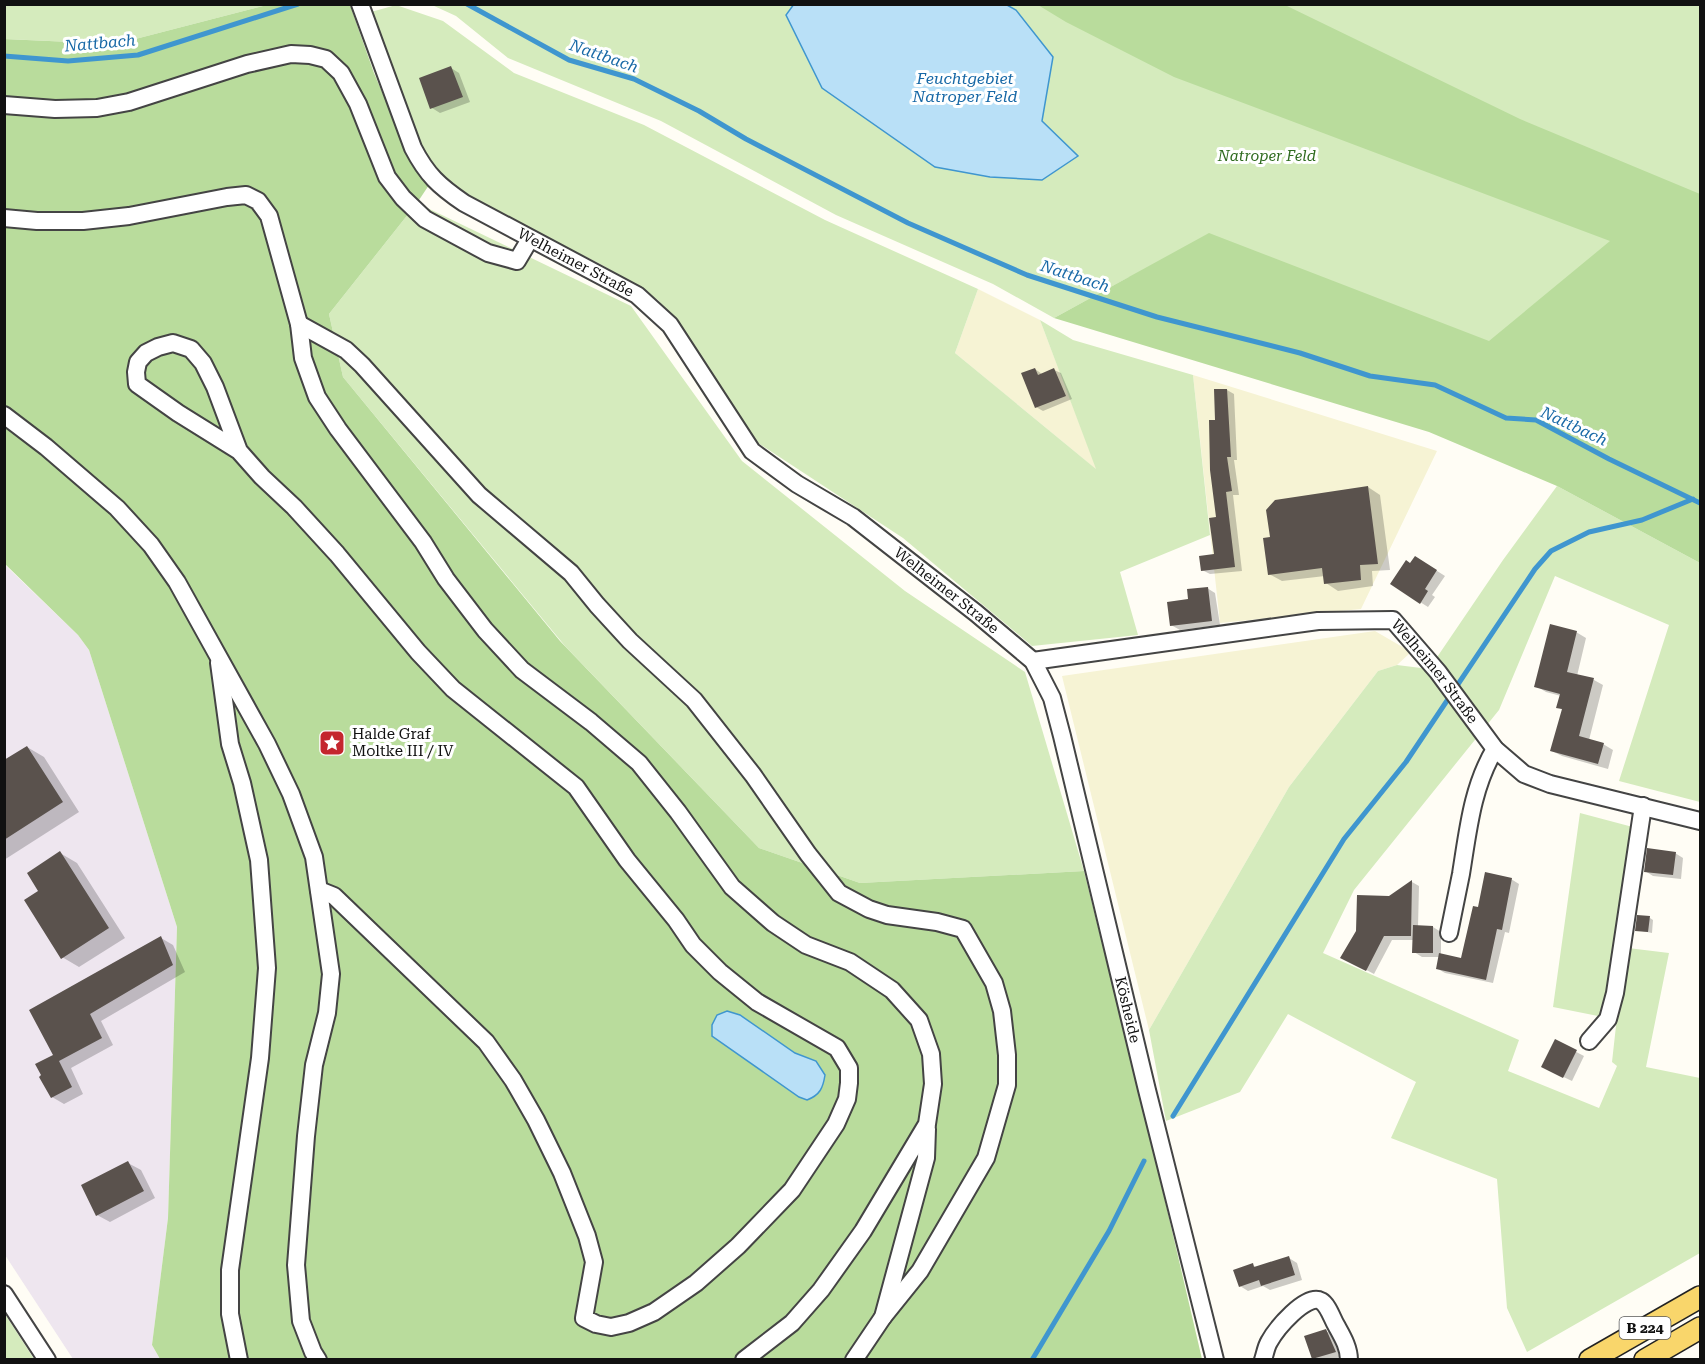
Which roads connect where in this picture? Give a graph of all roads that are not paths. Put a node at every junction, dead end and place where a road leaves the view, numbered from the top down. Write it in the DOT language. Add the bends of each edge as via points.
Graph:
graph roads {
  1 [pos="360,4"];
  2 [pos="4,105"];
  3 [pos="4,218"];
  4 [pos="530,239"];
  5 [pos="299,324"];
  6 [pos="4,415"];
  7 [pos="239,451"];
  8 [pos="219,656"];
  9 [pos="1033,661"];
  10 [pos="1495,749"];
  11 [pos="1642,806"];
  12 [pos="1701,821"];
  13 [pos="319,890"];
  14 [pos="1449,933"];
  15 [pos="1589,1041"];
  16 [pos="927,1124"];
  17 [pos="4,1294"];
  18 [pos="1701,1297"];
  19 [pos="883,1317"];
  20 [pos="1701,1328"];
  21 [pos="47,1359"];
  22 [pos="239,1359"];
  23 [pos="318,1359"];
  24 [pos="744,1359"];
  25 [pos="854,1359"];
  26 [pos="1215,1359"];
  27 [pos="1263,1359"];
  28 [pos="1349,1359"];
  29 [pos="1590,1359"];
  30 [pos="1645,1359"];
  1 -- 4 [label="street, Welheimer Straße" via="421,164 456,198"];
  2 -- 4 [label="street" via="97,108 291,54 326,59 341,73 358,104 387,177 425,219 488,254 517,261"];
  3 -- 5 [label="street" via="94,220 246,195 258,201 269,216"];
  4 -- 9 [label="street, Welheimer Straße" via="637,295 654,309 675,333 752,451 853,517"];
  5 -- 16 [label="street" via="303,358 317,397 484,630 522,670 639,763 732,887 773,923 806,945 850,962 892,990 919,1020 931,1054 933,1084"];
  5 -- 19 [label="street" via="346,350 362,365 479,495 571,573 630,641 694,700 839,893 887,915 963,929 978,953 994,983 1002,1011 1007,1085 986,1158 920,1271"];
  6 -- 8 [label="street" via="117,508 151,545"];
  7 -- 7 [label="street" via="211,379 191,349 173,343 146,353 138,363 137,384"];
  7 -- 13 [label="street" via="301,515 453,689 576,787 627,860 720,972 757,1002 837,1048 849,1068 847,1099 836,1124 792,1190 738,1246 696,1283 654,1312 611,1327 596,1324 584,1318 594,1262 587,1236 562,1173 513,1080 486,1042 334,896"];
  8 -- 13 [label="street" via="291,794 314,857"];
  8 -- 22 [label="street" via="230,744 259,860 267,968 261,1058 230,1270 230,1314"];
  9 -- 10 [label="street, Welheimer Straße" via="1318,621 1393,620 1438,672"];
  9 -- 26 [label="street, Kösheide" via="1052,698 1062,736"];
  10 -- 11 [label="street, Welheimer Straße" via="1524,774"];
  10 -- 14 [label="street" via="1469,817"];
  11 -- 12 [label="street, Welheimer Straße"];
  11 -- 15 [label="street" via="1615,993 1608,1019"];
  13 -- 23 [label="street" via="331,974 327,1013 314,1065 296,1265 301,1321"];
  16 -- 19 [label="street" via="926,1158"];
  16 -- 24 [label="street" via="869,1221 821,1290 792,1323"];
  17 -- 21 [label="street"];
  18 -- 29 [label="main road, B 224"];
  19 -- 25 [label="street"];
  20 -- 30 [label="main road, B 224"];
  27 -- 28 [label="street" via="1269,1341 1301,1304 1320,1300 1342,1335"];
}
